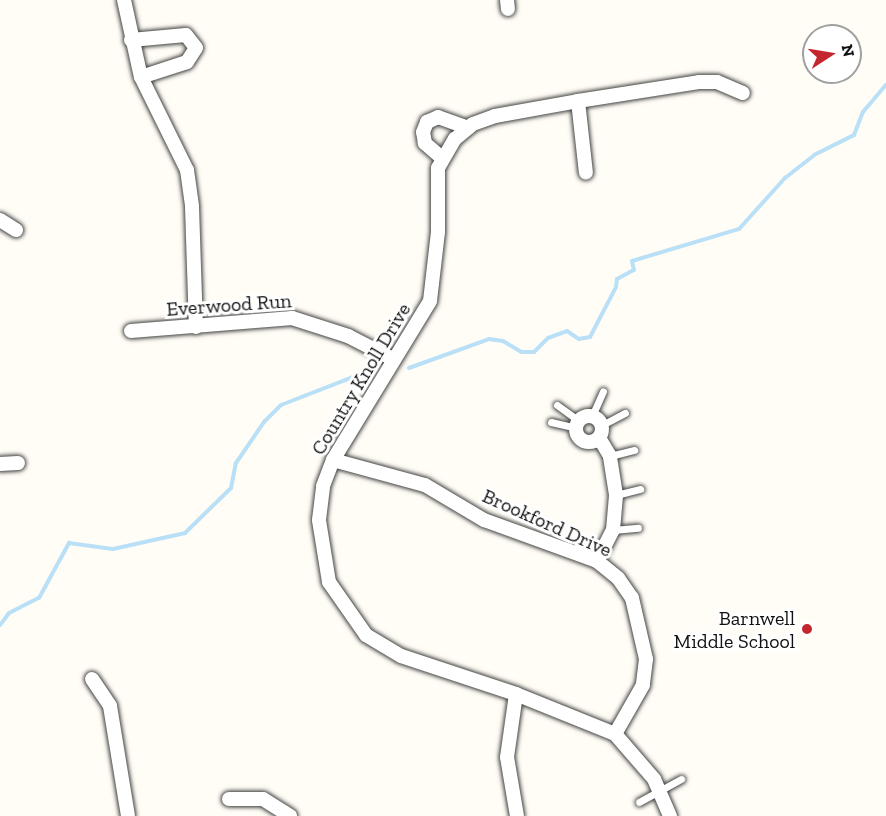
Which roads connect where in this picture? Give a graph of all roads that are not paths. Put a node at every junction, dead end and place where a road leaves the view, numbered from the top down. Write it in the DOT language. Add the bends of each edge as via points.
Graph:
graph roads {
  1 [pos="124,0"];
  2 [pos="131,40"];
  3 [pos="141,77"];
  4 [pos="743,93"];
  5 [pos="578,101"];
  6 [pos="468,128"];
  7 [pos="442,158"];
  8 [pos="586,173"];
  9 [pos="0,220"];
  10 [pos="16,230"];
  11 [pos="196,327"];
  12 [pos="131,331"];
  13 [pos="393,359"];
  14 [pos="603,391"];
  15 [pos="557,405"];
  16 [pos="625,413"];
  17 [pos="551,422"];
  18 [pos="590,426"];
  19 [pos="634,450"];
  20 [pos="610,456"];
  21 [pos="333,460"];
  22 [pos="18,463"];
  23 [pos="0,464"];
  24 [pos="640,489"];
  25 [pos="616,495"];
  26 [pos="638,528"];
  27 [pos="613,530"];
  28 [pos="597,561"];
  29 [pos="92,679"];
  30 [pos="516,694"];
  31 [pos="615,735"];
  32 [pos="681,779"];
  33 [pos="660,792"];
  34 [pos="229,800"];
  35 [pos="639,802"];
  36 [pos="128,816"];
  37 [pos="290,816"];
  38 [pos="517,816"];
  39 [pos="670,816"];
  1 -- 2 [label="street"];
  2 -- 3 [label="street"];
  2 -- 3 [label="street" via="186,35 196,48 187,62"];
  3 -- 11 [label="street" via="188,171"];
  4 -- 5 [label="street" via="717,82 699,82"];
  5 -- 6 [label="street" via="495,116"];
  5 -- 8 [label="street"];
  6 -- 7 [label="street"];
  6 -- 7 [label="street" via="438,117 427,122 423,132 425,143"];
  7 -- 13 [label="street, Country Knoll Drive" via="438,168 438,232 430,301"];
  9 -- 10 [label="street"];
  11 -- 12 [label="street, Everwood Run"];
  11 -- 13 [label="street, Everwood Run" via="292,318 348,336"];
  13 -- 21 [label="street, Country Knoll Drive"];
  14 -- 18 [label="lane"];
  15 -- 18 [label="lane"];
  16 -- 18 [label="lane"];
  17 -- 18 [label="lane"];
  18 -- 20 [label="street"];
  19 -- 20 [label="lane"];
  20 -- 25 [label="street"];
  21 -- 28 [label="street, Brookford Drive" via="425,485 484,520"];
  21 -- 30 [label="street, Country Knoll Drive" via="323,486 320,536 329,582 345,609 366,635 386,649"];
  22 -- 23 [label="street"];
  24 -- 25 [label="lane"];
  25 -- 27 [label="street"];
  26 -- 27 [label="lane"];
  27 -- 28 [label="street"];
  28 -- 31 [label="street, Brookford Drive" via="618,578 632,597 646,658 643,685"];
  29 -- 36 [label="street" via="111,706"];
  30 -- 31 [label="street, Country Knoll Drive"];
  30 -- 38 [label="street" via="507,757"];
  31 -- 33 [label="street, Country Knoll Drive" via="654,779"];
  32 -- 33 [label="lane"];
  33 -- 35 [label="lane"];
  33 -- 39 [label="street, Country Knoll Drive"];
  34 -- 37 [label="street" via="264,799"];
}
